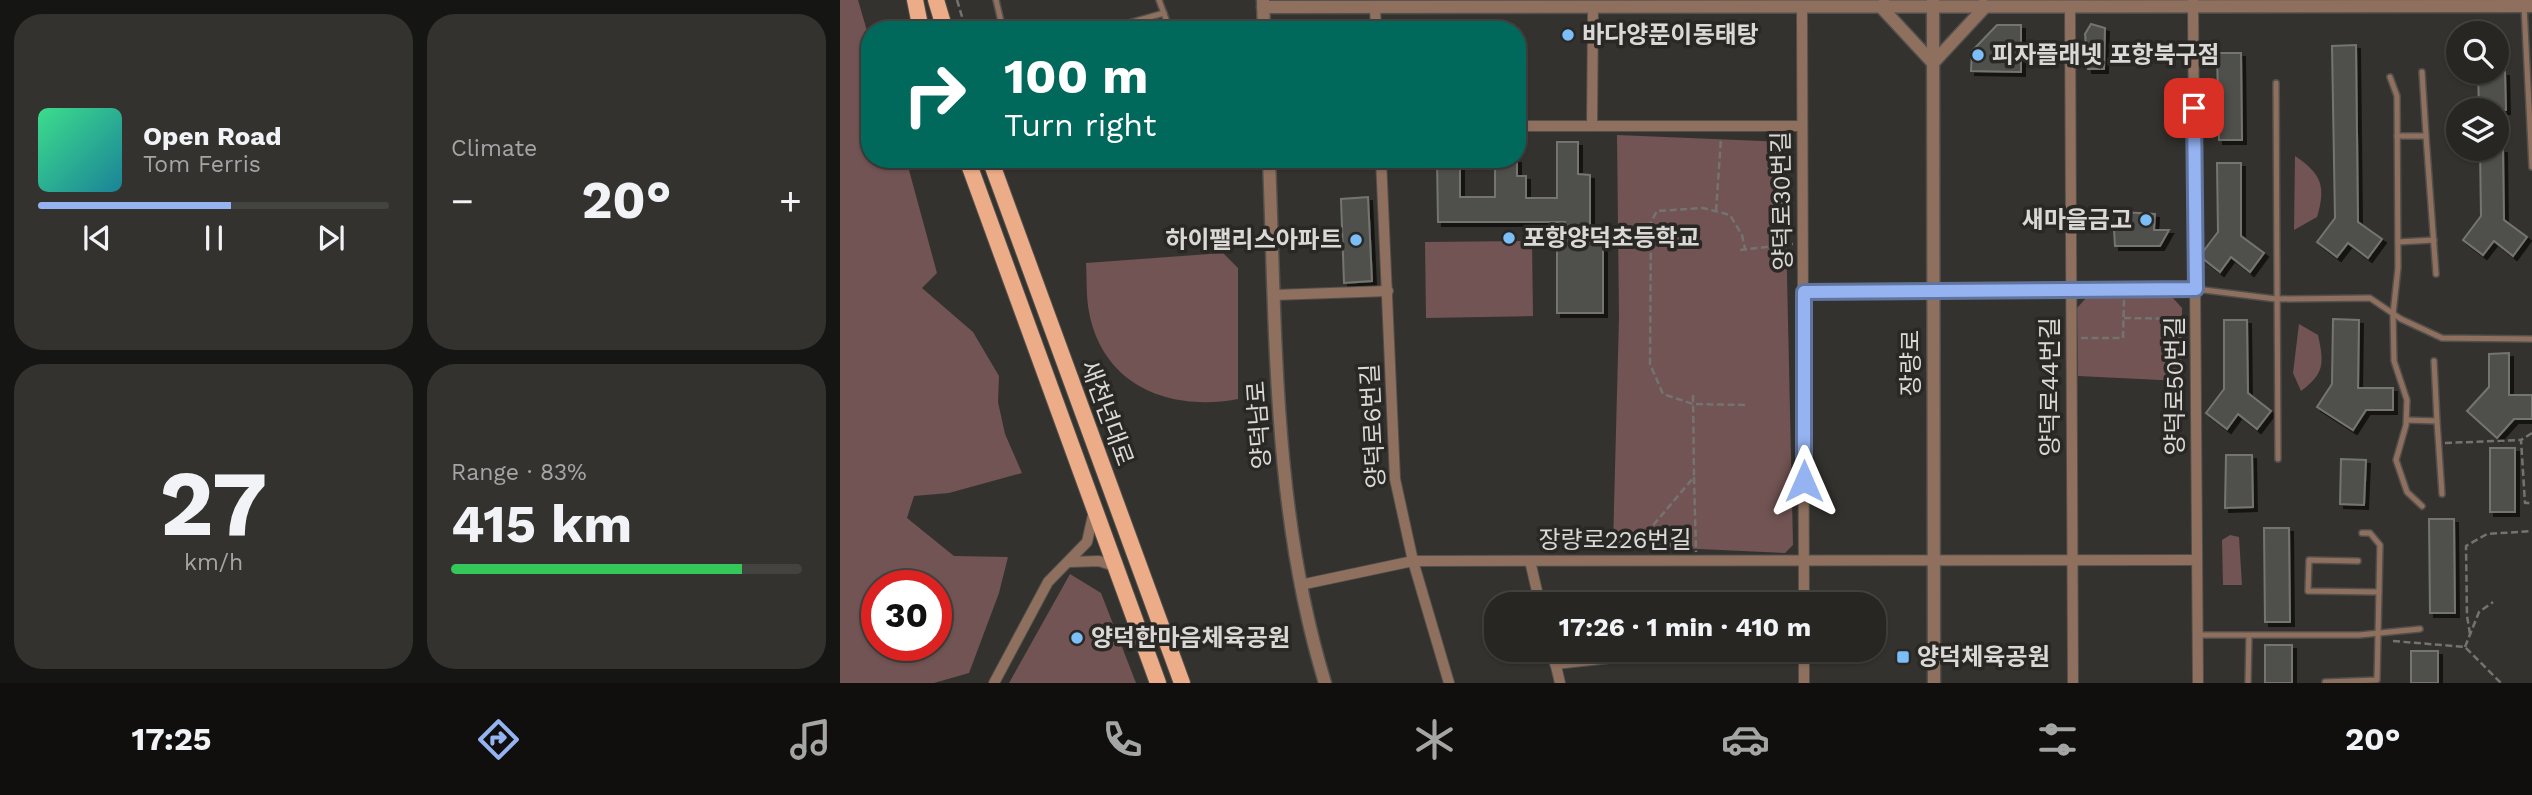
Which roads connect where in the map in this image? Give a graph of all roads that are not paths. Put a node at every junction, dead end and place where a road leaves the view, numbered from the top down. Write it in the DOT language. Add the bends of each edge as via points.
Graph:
graph roads {
  1 [pos="915,0"];
  2 [pos="936,0"];
  3 [pos="996,0"];
  4 [pos="1159,0"];
  5 [pos="2193,2"];
  6 [pos="1263,4"];
  7 [pos="1479,4"];
  8 [pos="1698,4"];
  9 [pos="1884,4"];
  10 [pos="1933,4"];
  11 [pos="1981,4"];
  12 [pos="2526,4"];
  13 [pos="2070,6"];
  14 [pos="1375,7"];
  15 [pos="1593,7"];
  16 [pos="1802,7"];
  17 [pos="1164,13"];
  18 [pos="919,21"];
  19 [pos="942,21"];
  20 [pos="1001,21"];
  21 [pos="1136,21"];
  22 [pos="1167,21"];
  23 [pos="1376,21"];
  24 [pos="1933,63"];
  25 [pos="2421,72"];
  26 [pos="2390,78"];
  27 [pos="2276,83"];
  28 [pos="1526,126"];
  29 [pos="1592,126"];
  30 [pos="1802,126"];
  31 [pos="2530,131"];
  32 [pos="2397,136"];
  33 [pos="2426,136"];
  34 [pos="2532,167"];
  35 [pos="970,168"];
  36 [pos="993,168"];
  37 [pos="1269,168"];
  38 [pos="1381,168"];
  39 [pos="2434,240"];
  40 [pos="2398,242"];
  41 [pos="2436,274"];
  42 [pos="2196,289"];
  43 [pos="2070,290"];
  44 [pos="1388,291"];
  45 [pos="1804,292"];
  46 [pos="1931,293"];
  47 [pos="1275,295"];
  48 [pos="2276,299"];
  49 [pos="2393,314"];
  50 [pos="2532,339"];
  51 [pos="2434,361"];
  52 [pos="2407,420"];
  53 [pos="2437,421"];
  54 [pos="2278,459"];
  55 [pos="2442,494"];
  56 [pos="1093,504"];
  57 [pos="2422,506"];
  58 [pos="2362,533"];
  59 [pos="1933,559"];
  60 [pos="2072,559"];
  61 [pos="2196,560"];
  62 [pos="1413,561"];
  63 [pos="1530,561"];
  64 [pos="2358,561"];
  65 [pos="1070,562"];
  66 [pos="1804,563"];
  67 [pos="1117,567"];
  68 [pos="1300,585"];
  69 [pos="1537,592"];
  70 [pos="1804,592"];
  71 [pos="2379,592"];
  72 [pos="2420,629"];
  73 [pos="2378,634"];
  74 [pos="2196,635"];
  75 [pos="2249,636"];
  76 [pos="1573,662"];
  77 [pos="1804,662"];
  78 [pos="1555,664"];
  79 [pos="2325,682"];
  80 [pos="995,683"];
  81 [pos="1158,683"];
  82 [pos="1182,683"];
  83 [pos="1325,683"];
  84 [pos="1449,683"];
  85 [pos="1560,683"];
  86 [pos="1804,683"];
  87 [pos="1934,683"];
  88 [pos="2073,683"];
  89 [pos="2197,683"];
  90 [pos="2248,683"];
  1 -- 18 [label="main road"];
  2 -- 19 [label="main road"];
  3 -- 20 [label="lane"];
  4 -- 17 [label="lane"];
  5 -- 12 [label="street"];
  5 -- 13 [label="street"];
  5 -- 42 [label="street, 양덕로50번길"];
  6 -- 14 [label="street"];
  7 -- 14 [label="street"];
  7 -- 15 [label="street"];
  8 -- 15 [label="street"];
  8 -- 16 [label="street"];
  9 -- 10 [label="street"];
  9 -- 16 [label="street"];
  9 -- 24 [label="street"];
  10 -- 11 [label="street"];
  10 -- 24 [label="street, 장량로"];
  11 -- 13 [label="street"];
  11 -- 24 [label="street"];
  12 -- 31 [label="lane"];
  13 -- 43 [label="street, 양덕로44번길"];
  14 -- 23 [label="street"];
  15 -- 29 [label="street"];
  16 -- 30 [label="street, 양덕로30번길"];
  17 -- 21 [label="lane"];
  17 -- 22 [label="lane"];
  24 -- 46 [label="street, 장량로"];
  25 -- 33 [label="lane"];
  26 -- 32 [label="lane" via="2397,96"];
  27 -- 48 [label="lane"];
  28 -- 29 [label="street"];
  29 -- 30 [label="street"];
  30 -- 45 [label="street, 양덕로30번길"];
  31 -- 34 [label="lane"];
  32 -- 33 [label="lane"];
  32 -- 40 [label="lane"];
  33 -- 39 [label="lane"];
  35 -- 56 [label="main road, 새천년대로"];
  36 -- 82 [label="main road, 새천년대로"];
  37 -- 47 [label="street, 양덕남로"];
  38 -- 44 [label="street, 양덕로6번길"];
  39 -- 40 [label="lane"];
  39 -- 41 [label="lane"];
  40 -- 49 [label="lane"];
  42 -- 43 [label="street"];
  42 -- 48 [label="lane"];
  42 -- 61 [label="street, 양덕로50번길"];
  43 -- 46 [label="street"];
  43 -- 60 [label="street, 양덕로44번길"];
  44 -- 47 [label="street"];
  44 -- 62 [label="street, 양덕로6번길" via="1395,480"];
  45 -- 46 [label="street"];
  45 -- 66 [label="street, 양덕로30번길"];
  46 -- 59 [label="street, 장량로"];
  47 -- 68 [label="street, 양덕남로" via="1283,471"];
  48 -- 49 [label="lane" via="2370,298"];
  48 -- 54 [label="lane"];
  49 -- 50 [label="lane" via="2442,338"];
  49 -- 52 [label="lane" via="2394,361 2407,400"];
  51 -- 53 [label="lane"];
  52 -- 53 [label="lane"];
  52 -- 57 [label="lane" via="2396,460 2407,492"];
  53 -- 55 [label="lane"];
  56 -- 65 [label="street" via="1091,533"];
  56 -- 67 [label="main road, 새천년대로"];
  58 -- 71 [label="lane" via="2370,533 2380,545"];
  59 -- 60 [label="street, 장량로226번길"];
  59 -- 66 [label="street, 장량로226번길"];
  59 -- 87 [label="street, 장량로"];
  60 -- 61 [label="street, 장량로226번길"];
  60 -- 88 [label="street, 양덕로44번길"];
  61 -- 74 [label="street, 양덕로50번길"];
  62 -- 63 [label="street, 장량로226번길"];
  62 -- 68 [label="street, 장량로226번길"];
  62 -- 84 [label="street, 양덕로6번길"];
  63 -- 66 [label="street, 장량로226번길"];
  63 -- 69 [label="street"];
  64 -- 71 [label="lane" via="2309,560 2308,591"];
  65 -- 67 [label="street" via="1099,561"];
  65 -- 80 [label="street" via="1048,582"];
  66 -- 70 [label="street, 양덕로30번길"];
  67 -- 81 [label="main road, 새천년대로"];
  68 -- 83 [label="street, 양덕남로"];
  71 -- 73 [label="lane"];
  72 -- 73 [label="lane"];
  73 -- 75 [label="lane"];
  73 -- 79 [label="lane" via="2377,680"];
  74 -- 75 [label="lane"];
  74 -- 89 [label="street, 양덕로50번길"];
  75 -- 90 [label="lane"];
  76 -- 78 [label="street"];
  77 -- 86 [label="street"];
  78 -- 85 [label="street"];
}
